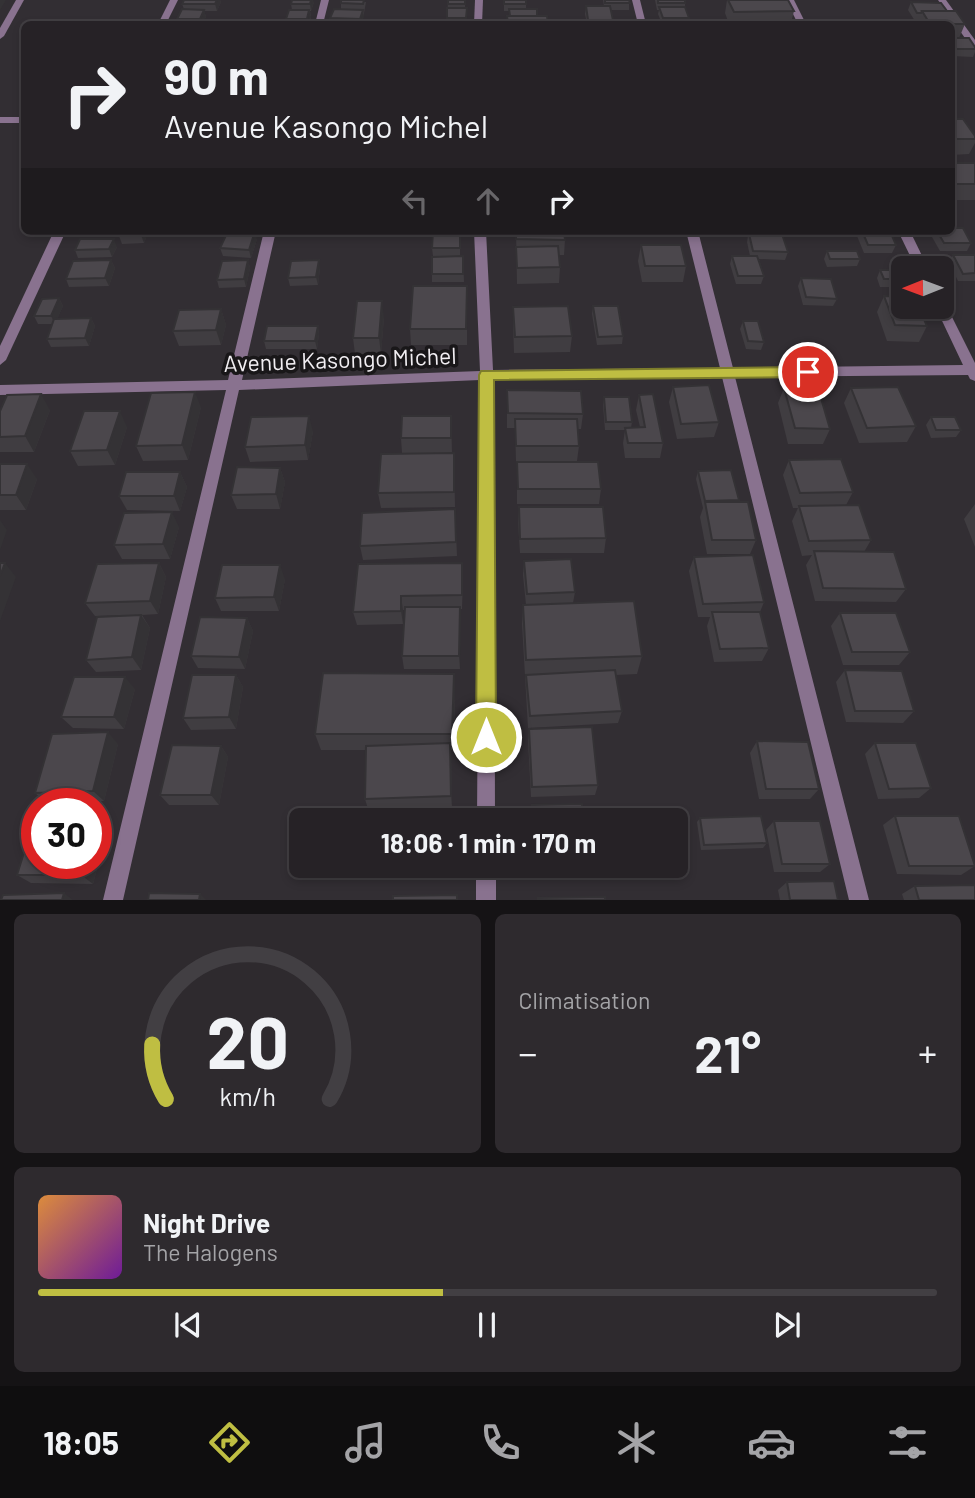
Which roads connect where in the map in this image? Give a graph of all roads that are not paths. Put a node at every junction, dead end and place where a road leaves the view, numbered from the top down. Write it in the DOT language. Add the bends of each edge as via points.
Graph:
graph roads {
  1 [pos="20,0"];
  2 [pos="174,0"];
  3 [pos="325,0"];
  4 [pos="479,0"];
  5 [pos="636,0"];
  6 [pos="790,0"];
  7 [pos="942,0"];
  8 [pos="164,21"];
  9 [pos="320,21"];
  10 [pos="478,21"];
  11 [pos="641,21"];
  12 [pos="800,21"];
  13 [pos="0,36"];
  14 [pos="975,46"];
  15 [pos="0,120"];
  16 [pos="21,120"];
  17 [pos="58,235"];
  18 [pos="269,235"];
  19 [pos="480,235"];
  20 [pos="693,235"];
  21 [pos="906,235"];
  22 [pos="916,256"];
  23 [pos="948,319"];
  24 [pos="0,360"];
  25 [pos="974,372"];
  26 [pos="726,373"];
  27 [pos="487,375"];
  28 [pos="236,385"];
  29 [pos="0,390"];
  30 [pos="486,808"];
  31 [pos="486,878"];
  32 [pos="113,900"];
  33 [pos="486,900"];
  34 [pos="859,900"];
  1 -- 13 [label="street"];
  2 -- 8 [label="street"];
  3 -- 9 [label="street"];
  4 -- 10 [label="street"];
  5 -- 11 [label="street"];
  6 -- 12 [label="street"];
  7 -- 14 [label="street"];
  15 -- 16 [label="street"];
  17 -- 24 [label="street"];
  18 -- 28 [label="street"];
  19 -- 27 [label="street"];
  20 -- 26 [label="street"];
  21 -- 22 [label="street"];
  23 -- 25 [label="street"];
  25 -- 26 [label="street, Avenue Kasongo Michel"];
  26 -- 27 [label="street, Avenue Kasongo Michel"];
  26 -- 34 [label="street"];
  27 -- 28 [label="street, Avenue Kasongo Michel"];
  27 -- 30 [label="street"];
  28 -- 29 [label="street, Avenue Kasongo Michel"];
  28 -- 32 [label="street"];
  31 -- 33 [label="street"];
}
